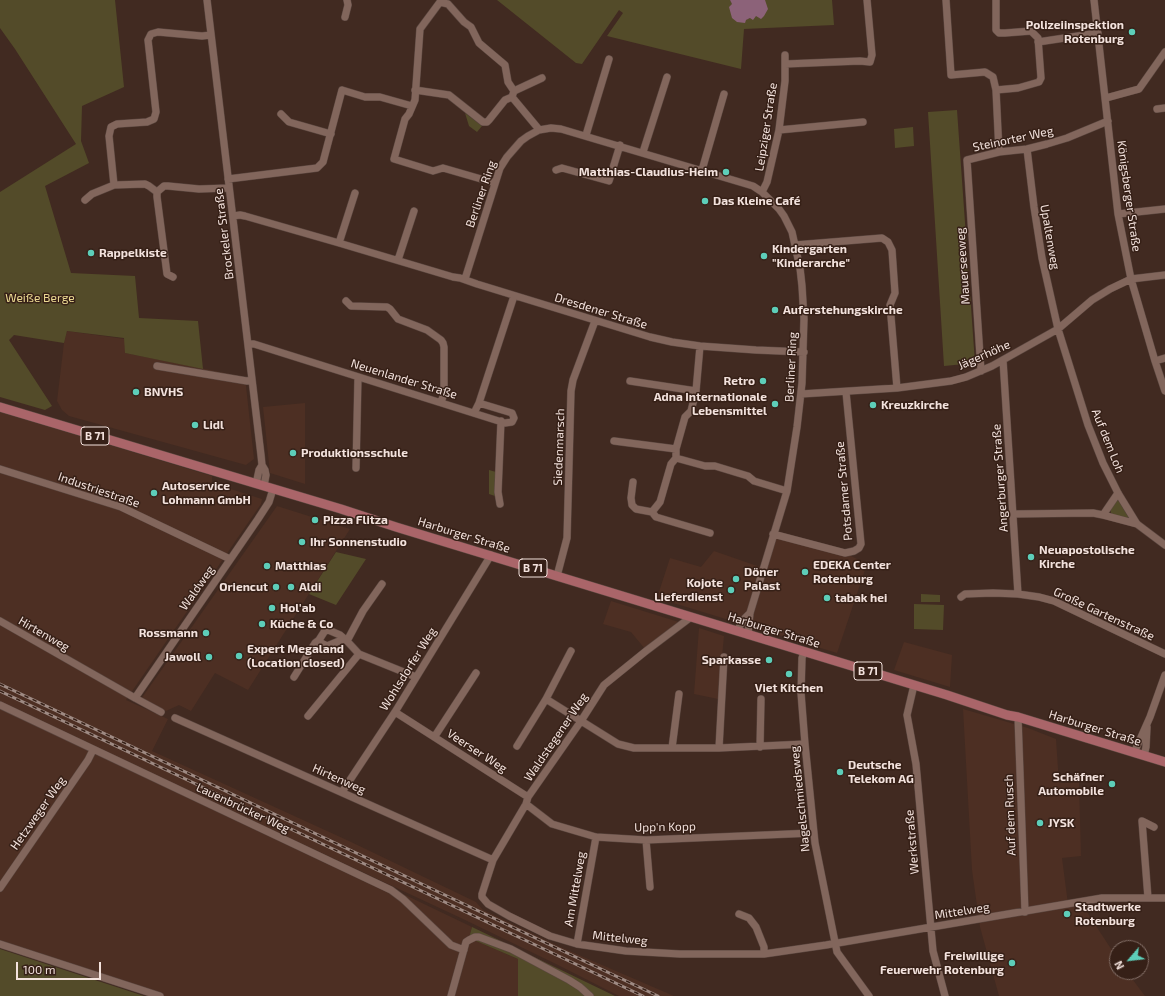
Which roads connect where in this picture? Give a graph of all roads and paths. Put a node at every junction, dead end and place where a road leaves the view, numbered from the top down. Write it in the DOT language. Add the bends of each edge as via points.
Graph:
graph roads {
  1 [pos="207,0"];
  2 [pos="347,0"];
  3 [pos="867,0"];
  4 [pos="946,0"];
  5 [pos="996,0"];
  6 [pos="1094,0"];
  7 [pos="344,17"];
  8 [pos="1098,33"];
  9 [pos="211,35"];
  10 [pos="1038,42"];
  11 [pos="1165,52"];
  12 [pos="785,55"];
  13 [pos="609,59"];
  14 [pos="785,64"];
  15 [pos="667,77"];
  16 [pos="542,78"];
  17 [pos="415,90"];
  18 [pos="996,90"];
  19 [pos="513,94"];
  20 [pos="724,94"];
  21 [pos="1106,98"];
  22 [pos="412,106"];
  23 [pos="1165,108"];
  24 [pos="1157,109"];
  25 [pos="281,114"];
  26 [pos="1108,120"];
  27 [pos="863,122"];
  28 [pos="539,130"];
  29 [pos="779,130"];
  30 [pos="330,134"];
  31 [pos="586,135"];
  32 [pos="620,145"];
  33 [pos="1028,149"];
  34 [pos="643,152"];
  35 [pos="999,152"];
  36 [pos="967,160"];
  37 [pos="556,170"];
  38 [pos="702,170"];
  39 [pos="228,179"];
  40 [pos="495,183"];
  41 [pos="114,184"];
  42 [pos="230,188"];
  43 [pos="158,192"];
  44 [pos="762,192"];
  45 [pos="355,193"];
  46 [pos="85,200"];
  47 [pos="1165,209"];
  48 [pos="414,211"];
  49 [pos="1118,214"];
  50 [pos="233,216"];
  51 [pos="339,243"];
  52 [pos="795,245"];
  53 [pos="398,260"];
  54 [pos="1165,275"];
  55 [pos="173,277"];
  56 [pos="465,279"];
  57 [pos="1131,279"];
  58 [pos="514,296"];
  59 [pos="346,301"];
  60 [pos="595,321"];
  61 [pos="1058,329"];
  62 [pos="248,344"];
  63 [pos="700,346"];
  64 [pos="804,352"];
  65 [pos="1165,358"];
  66 [pos="1003,360"];
  67 [pos="1155,361"];
  68 [pos="156,366"];
  69 [pos="981,371"];
  70 [pos="358,376"];
  71 [pos="252,380"];
  72 [pos="630,381"];
  73 [pos="897,388"];
  74 [pos="696,391"];
  75 [pos="1165,391"];
  76 [pos="846,392"];
  77 [pos="802,394"];
  78 [pos="441,402"];
  79 [pos="479,403"];
  80 [pos="0,407"];
  81 [pos="474,413"];
  82 [pos="501,421"];
  83 [pos="614,440"];
  84 [pos="676,449"];
  85 [pos="676,458"];
  86 [pos="356,468"];
  87 [pos="0,470"];
  88 [pos="633,482"];
  89 [pos="264,486"];
  90 [pos="787,491"];
  91 [pos="1118,493"];
  92 [pos="500,504"];
  93 [pos="652,512"];
  94 [pos="1013,514"];
  95 [pos="1103,514"];
  96 [pos="1137,524"];
  97 [pos="710,533"];
  98 [pos="774,534"];
  99 [pos="1165,545"];
  100 [pos="491,555"];
  101 [pos="230,560"];
  102 [pos="557,576"];
  103 [pos="382,584"];
  104 [pos="1018,594"];
  105 [pos="961,596"];
  106 [pos="750,613"];
  107 [pos="691,617"];
  108 [pos="0,621"];
  109 [pos="737,631"];
  110 [pos="748,635"];
  111 [pos="319,640"];
  112 [pos="345,640"];
  113 [pos="571,651"];
  114 [pos="804,652"];
  115 [pos="359,654"];
  116 [pos="1165,654"];
  117 [pos="724,657"];
  118 [pos="476,673"];
  119 [pos="1165,675"];
  120 [pos="294,677"];
  121 [pos="416,678"];
  122 [pos="914,685"];
  123 [pos="679,694"];
  124 [pos="135,698"];
  125 [pos="546,699"];
  126 [pos="761,699"];
  127 [pos="0,705"];
  128 [pos="161,712"];
  129 [pos="395,712"];
  130 [pos="308,716"];
  131 [pos="1018,717"];
  132 [pos="175,718"];
  133 [pos="581,721"];
  134 [pos="1147,723"];
  135 [pos="434,736"];
  136 [pos="805,744"];
  137 [pos="517,746"];
  138 [pos="760,747"];
  139 [pos="672,748"];
  140 [pos="719,748"];
  141 [pos="93,750"];
  142 [pos="1134,753"];
  143 [pos="1144,756"];
  144 [pos="1165,762"];
  145 [pos="342,792"];
  146 [pos="527,800"];
  147 [pos="1154,828"];
  148 [pos="813,833"];
  149 [pos="596,837"];
  150 [pos="646,840"];
  151 [pos="493,860"];
  152 [pos="650,887"];
  153 [pos="0,888"];
  154 [pos="1148,898"];
  155 [pos="1165,898"];
  156 [pos="485,901"];
  157 [pos="1025,912"];
  158 [pos="739,914"];
  159 [pos="930,927"];
  160 [pos="834,943"];
  161 [pos="0,944"];
  162 [pos="577,944"];
  163 [pos="464,950"];
  164 [pos="764,954"];
  165 [pos="160,996"];
  166 [pos="451,996"];
  167 [pos="590,996"];
  168 [pos="869,996"];
  169 [pos="945,996"];
  1 -- 9 [label="street, Brockeler Straße"];
  2 -- 7 [label="street"];
  3 -- 14 [label="street" via="872,55 870,62"];
  4 -- 18 [label="street" via="951,75 985,72 993,77"];
  5 -- 10 [label="street" via="998,33 1031,31 1038,38"];
  6 -- 8 [label="street, Königsberger Straße"];
  8 -- 10 [label="street"];
  8 -- 21 [label="street, Königsberger Straße"];
  9 -- 39 [label="street, Brockeler Straße"];
  9 -- 41 [label="street" via="158,32 151,34 148,40 156,112 154,119 147,122 117,124 111,127 109,136"];
  10 -- 18 [label="street" via="1040,82"];
  11 -- 21 [label="street" via="1139,90"];
  12 -- 14 [label="street, Leipziger Straße"];
  13 -- 31 [label="street"];
  14 -- 29 [label="street, Leipziger Straße"];
  15 -- 34 [label="street"];
  16 -- 19 [label="street"];
  17 -- 19 [label="street" via="449,95 483,122 489,120"];
  17 -- 19 [label="street" via="420,29 440,2 448,4 471,27 479,43 505,65"];
  17 -- 22 [label="street"];
  18 -- 35 [label="street"];
  19 -- 28 [label="street"];
  20 -- 38 [label="street"];
  21 -- 26 [label="street, Königsberger Straße"];
  22 -- 30 [label="street" via="342,90"];
  22 -- 40 [label="street" via="405,119 394,160 433,171 444,168"];
  23 -- 24 [label="street"];
  25 -- 30 [label="street" via="289,122"];
  26 -- 33 [label="street, Steinorter Weg" via="1067,138"];
  26 -- 49 [label="street, Königsberger Straße"];
  27 -- 29 [label="street"];
  28 -- 31 [label="street, Berliner Ring" via="561,128"];
  28 -- 40 [label="street, Berliner Ring" via="514,149 500,168"];
  29 -- 44 [label="street, Leipziger Straße" via="767,182"];
  30 -- 39 [label="street" via="323,162 317,168"];
  31 -- 32 [label="street, Berliner Ring"];
  32 -- 34 [label="street, Berliner Ring"];
  32 -- 37 [label="street" via="609,181 562,168"];
  33 -- 35 [label="street, Steinorter Weg"];
  33 -- 61 [label="street, Upaltenweg" via="1042,258"];
  34 -- 38 [label="street, Berliner Ring"];
  35 -- 36 [label="street, Steinorter Weg"];
  36 -- 69 [label="street, Mauerseeweg"];
  38 -- 44 [label="street, Berliner Ring" via="744,183"];
  39 -- 42 [label="street, Brockeler Straße"];
  40 -- 56 [label="street, Berliner Ring"];
  41 -- 43 [label="street" via="145,184"];
  41 -- 46 [label="street"];
  42 -- 43 [label="street" via="164,186"];
  42 -- 50 [label="street, Brockeler Straße"];
  43 -- 55 [label="street" via="167,274"];
  44 -- 52 [label="street, Berliner Ring" via="774,202 784,216"];
  45 -- 51 [label="street"];
  47 -- 49 [label="street"];
  48 -- 53 [label="street"];
  49 -- 57 [label="street, Königsberger Straße"];
  50 -- 51 [label="street, Dresdener Straße" via="245,216"];
  50 -- 62 [label="street, Brockeler Straße"];
  51 -- 53 [label="street, Dresdener Straße"];
  52 -- 64 [label="street, Berliner Ring" via="802,286"];
  52 -- 73 [label="street" via="882,238 888,242 892,250 895,293 890,305"];
  53 -- 56 [label="street, Dresdener Straße"];
  54 -- 57 [label="street, Jägerhöhe"];
  56 -- 58 [label="street, Dresdener Straße"];
  57 -- 61 [label="street, Jägerhöhe" via="1100,294"];
  57 -- 67 [label="street, Königsberger Straße"];
  58 -- 60 [label="street, Dresdener Straße"];
  58 -- 79 [label="street"];
  59 -- 78 [label="street" via="350,306 387,307 398,319 427,330 441,340 444,347 444,394"];
  60 -- 63 [label="street, Dresdener Straße" via="650,337"];
  60 -- 102 [label="street, Siedenmarsch" via="571,390 567,538"];
  61 -- 66 [label="street, Jägerhöhe"];
  61 -- 91 [label="street, Auf dem Loh" via="1088,425"];
  62 -- 70 [label="street, Neuenlander Straße"];
  62 -- 71 [label="street, Brockeler Straße"];
  63 -- 64 [label="street, Dresdener Straße"];
  63 -- 74 [label="street"];
  64 -- 77 [label="street, Berliner Ring"];
  65 -- 67 [label="street"];
  66 -- 69 [label="street, Jägerhöhe"];
  66 -- 94 [label="street, Angerburger Straße"];
  67 -- 75 [label="street, Königsberger Straße"];
  68 -- 71 [label="street"];
  69 -- 73 [label="street, Jägerhöhe" via="951,381"];
  70 -- 78 [label="street, Neuenlander Straße"];
  70 -- 86 [label="street"];
  71 -- 89 [label="street, Brockeler Straße" via="262,465 266,475"];
  72 -- 74 [label="street"];
  73 -- 76 [label="street, Jägerhöhe"];
  74 -- 84 [label="street"];
  76 -- 77 [label="street, Jägerhöhe"];
  76 -- 98 [label="street, Potsdamer Straße" via="861,544 859,548 845,553"];
  77 -- 90 [label="street, Berliner Ring"];
  78 -- 81 [label="street, Neuenlander Straße"];
  79 -- 81 [label="street"];
  79 -- 82 [label="street" via="512,413 512,422"];
  80 -- 89 [label="main road, Harburger Straße / B 71"];
  81 -- 82 [label="street, Neuenlander Straße"];
  82 -- 92 [label="street" via="498,492"];
  83 -- 84 [label="street"];
  84 -- 85 [label="street"];
  85 -- 90 [label="street" via="705,466 715,466"];
  85 -- 93 [label="street" via="671,464 660,502"];
  87 -- 101 [label="street, Industriestraße" via="121,507"];
  88 -- 93 [label="street" via="632,505 636,509"];
  89 -- 100 [label="main road, Harburger Straße / B 71"];
  89 -- 101 [label="street, Waldweg" via="269,502"];
  90 -- 98 [label="street, Berliner Ring"];
  91 -- 95 [label="street"];
  91 -- 96 [label="street, Auf dem Loh"];
  93 -- 97 [label="street" via="656,517"];
  94 -- 95 [label="street"];
  94 -- 104 [label="street, Angerburger Straße"];
  95 -- 96 [label="street"];
  96 -- 99 [label="street, Auf dem Loh"];
  98 -- 106 [label="street, Berliner Ring"];
  100 -- 102 [label="main road, Harburger Straße / B 71"];
  100 -- 121 [label="street, Wohlsdorfer Weg"];
  101 -- 124 [label="street, Waldweg"];
  102 -- 107 [label="main road, Harburger Straße / B 71"];
  103 -- 112 [label="street"];
  104 -- 105 [label="street, Große Gartenstraße"];
  104 -- 116 [label="street, Große Gartenstraße" via="1054,601"];
  106 -- 109 [label="street, Berliner Ring"];
  106 -- 110 [label="street, Berliner Ring"];
  107 -- 109 [label="main road, Harburger Straße / B 71"];
  107 -- 133 [label="street, Waldstegener Weg" via="604,685"];
  108 -- 124 [label="street, Hirtenweg"];
  109 -- 110 [label="main road, Harburger Straße / B 71"];
  110 -- 114 [label="main road, Harburger Straße / B 71"];
  111 -- 112 [label="street" via="327,646"];
  111 -- 112 [label="street" via="326,629"];
  111 -- 120 [label="street"];
  112 -- 115 [label="street"];
  113 -- 125 [label="street"];
  114 -- 122 [label="main road, Harburger Straße / B 71"];
  114 -- 136 [label="street, Nagelschmiedsweg" via="801,693"];
  115 -- 121 [label="street"];
  115 -- 130 [label="street"];
  117 -- 140 [label="street"];
  118 -- 135 [label="street, Veerser Weg"];
  119 -- 134 [label="street"];
  121 -- 129 [label="street, Wohlsdorfer Weg"];
  122 -- 131 [label="main road, Harburger Straße / B 71"];
  122 -- 159 [label="street, Werkstraße" via="907,715 916,764"];
  123 -- 139 [label="street"];
  124 -- 128 [label="street, Hirtenweg"];
  125 -- 133 [label="street"];
  125 -- 137 [label="street"];
  126 -- 138 [label="street"];
  127 -- 141 [label="street, Lauenbrücker Weg"];
  129 -- 135 [label="street, Veerser Weg"];
  129 -- 145 [label="street, Wohlsdorfer Weg"];
  131 -- 142 [label="main road, Harburger Straße / B 71"];
  131 -- 157 [label="street, Auf dem Rusch"];
  132 -- 145 [label="street, Hirtenweg"];
  133 -- 139 [label="street" via="618,744 634,748"];
  133 -- 146 [label="street, Waldstegener Weg"];
  134 -- 142 [label="street"];
  134 -- 143 [label="street"];
  135 -- 146 [label="street, Veerser Weg"];
  136 -- 138 [label="street"];
  136 -- 148 [label="street, Nagelschmiedsweg"];
  138 -- 140 [label="street"];
  139 -- 140 [label="street"];
  141 -- 153 [label="street, Hetzweger Weg"];
  141 -- 163 [label="street, Lauenbrücker Weg" via="391,890 451,945"];
  142 -- 143 [label="main road, Harburger Straße / B 71"];
  143 -- 144 [label="main road, Harburger Straße / B 71"];
  145 -- 151 [label="street, Hirtenweg"];
  146 -- 149 [label="street, Upp'n Kopp" via="552,824"];
  146 -- 151 [label="street, Waldstegener Weg"];
  147 -- 154 [label="street" via="1142,821"];
  148 -- 150 [label="street, Upp'n Kopp"];
  148 -- 160 [label="street, Nagelschmiedsweg"];
  149 -- 150 [label="street, Upp'n Kopp"];
  149 -- 162 [label="street, Am Mittelweg"];
  150 -- 152 [label="street"];
  151 -- 156 [label="street, Waldstegener Weg" via="482,894"];
  154 -- 155 [label="street, Mittelweg"];
  154 -- 157 [label="street, Mittelweg" via="1102,898"];
  156 -- 162 [label="street, Mittelweg" via="550,936"];
  157 -- 159 [label="street, Mittelweg"];
  158 -- 164 [label="street" via="749,918 756,927"];
  159 -- 160 [label="street, Mittelweg"];
  159 -- 169 [label="street, Werkstraße" via="933,951"];
  160 -- 164 [label="street, Mittelweg"];
  160 -- 168 [label="street, Nagelschmiedsweg" via="837,952"];
  161 -- 165 [label="street"];
  162 -- 164 [label="street, Mittelweg" via="626,951 680,954"];
  163 -- 166 [label="street"];
  163 -- 167 [label="street" via="466,942 479,937 511,949 569,980"];
}
